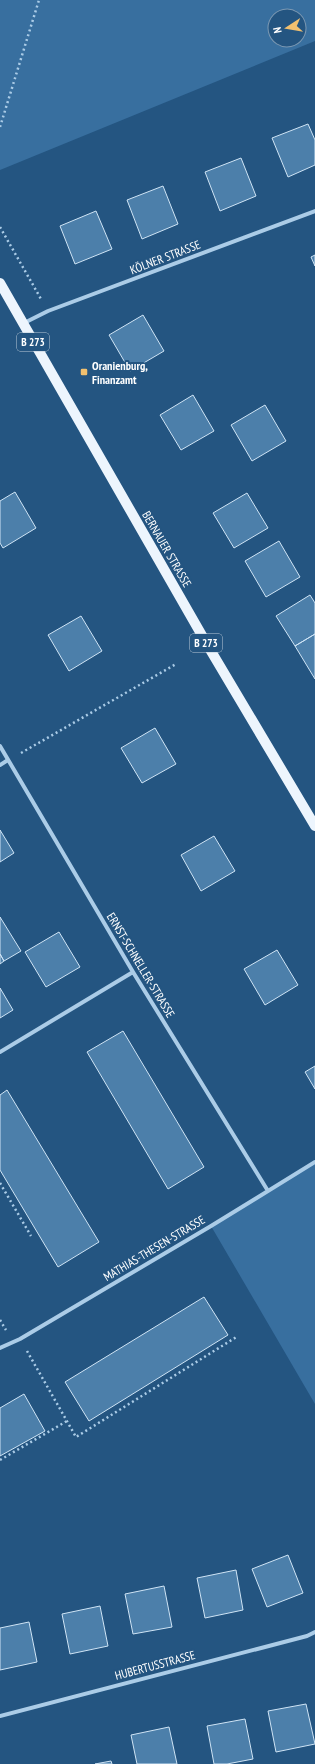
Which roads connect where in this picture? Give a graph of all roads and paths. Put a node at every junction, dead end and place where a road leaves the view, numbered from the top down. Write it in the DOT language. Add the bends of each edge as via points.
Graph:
graph roads {
  1 [pos="39,0"];
  2 [pos="0,127"];
  3 [pos="315,211"];
  4 [pos="0,227"];
  5 [pos="0,283"];
  6 [pos="48,311"];
  7 [pos="22,323"];
  8 [pos="176,664"];
  9 [pos="0,746"];
  10 [pos="8,760"];
  11 [pos="0,765"];
  12 [pos="315,826"];
  13 [pos="133,972"];
  14 [pos="0,1052"];
  15 [pos="315,1162"];
  16 [pos="0,1184"];
  17 [pos="268,1191"];
  18 [pos="31,1236"];
  19 [pos="238,1336"];
  20 [pos="20,1339"];
  21 [pos="0,1348"];
  22 [pos="67,1421"];
  23 [pos="0,1460"];
  24 [pos="315,1632"];
  25 [pos="0,1716"];
  1 -- 2 [label="path"];
  3 -- 6 [label="street, KÖLNER STRASSE"];
  4 -- 6 [label="path"];
  5 -- 7 [label="main road, BERNAUER STRASSE / B 273"];
  6 -- 7 [label="street, KÖLNER STRASSE"];
  7 -- 12 [label="main road, BERNAUER STRASSE / B 273"];
  8 -- 10 [label="path"];
  9 -- 10 [label="street, ERNST-SCHNELLER-STRASSE"];
  10 -- 11 [label="street"];
  10 -- 13 [label="street, ERNST-SCHNELLER-STRASSE"];
  13 -- 14 [label="street"];
  13 -- 17 [label="street, ERNST-SCHNELLER-STRASSE"];
  15 -- 17 [label="street, MATHIAS-THESEN-STRASSE"];
  16 -- 18 [label="path"];
  17 -- 20 [label="street, MATHIAS-THESEN-STRASSE"];
  19 -- 22 [label="path" via="76,1437"];
  20 -- 21 [label="street, MATHIAS-THESEN-STRASSE"];
  20 -- 22 [label="path"];
  22 -- 23 [label="path"];
  24 -- 25 [label="street, HUBERTUSSTRASSE"];
}
